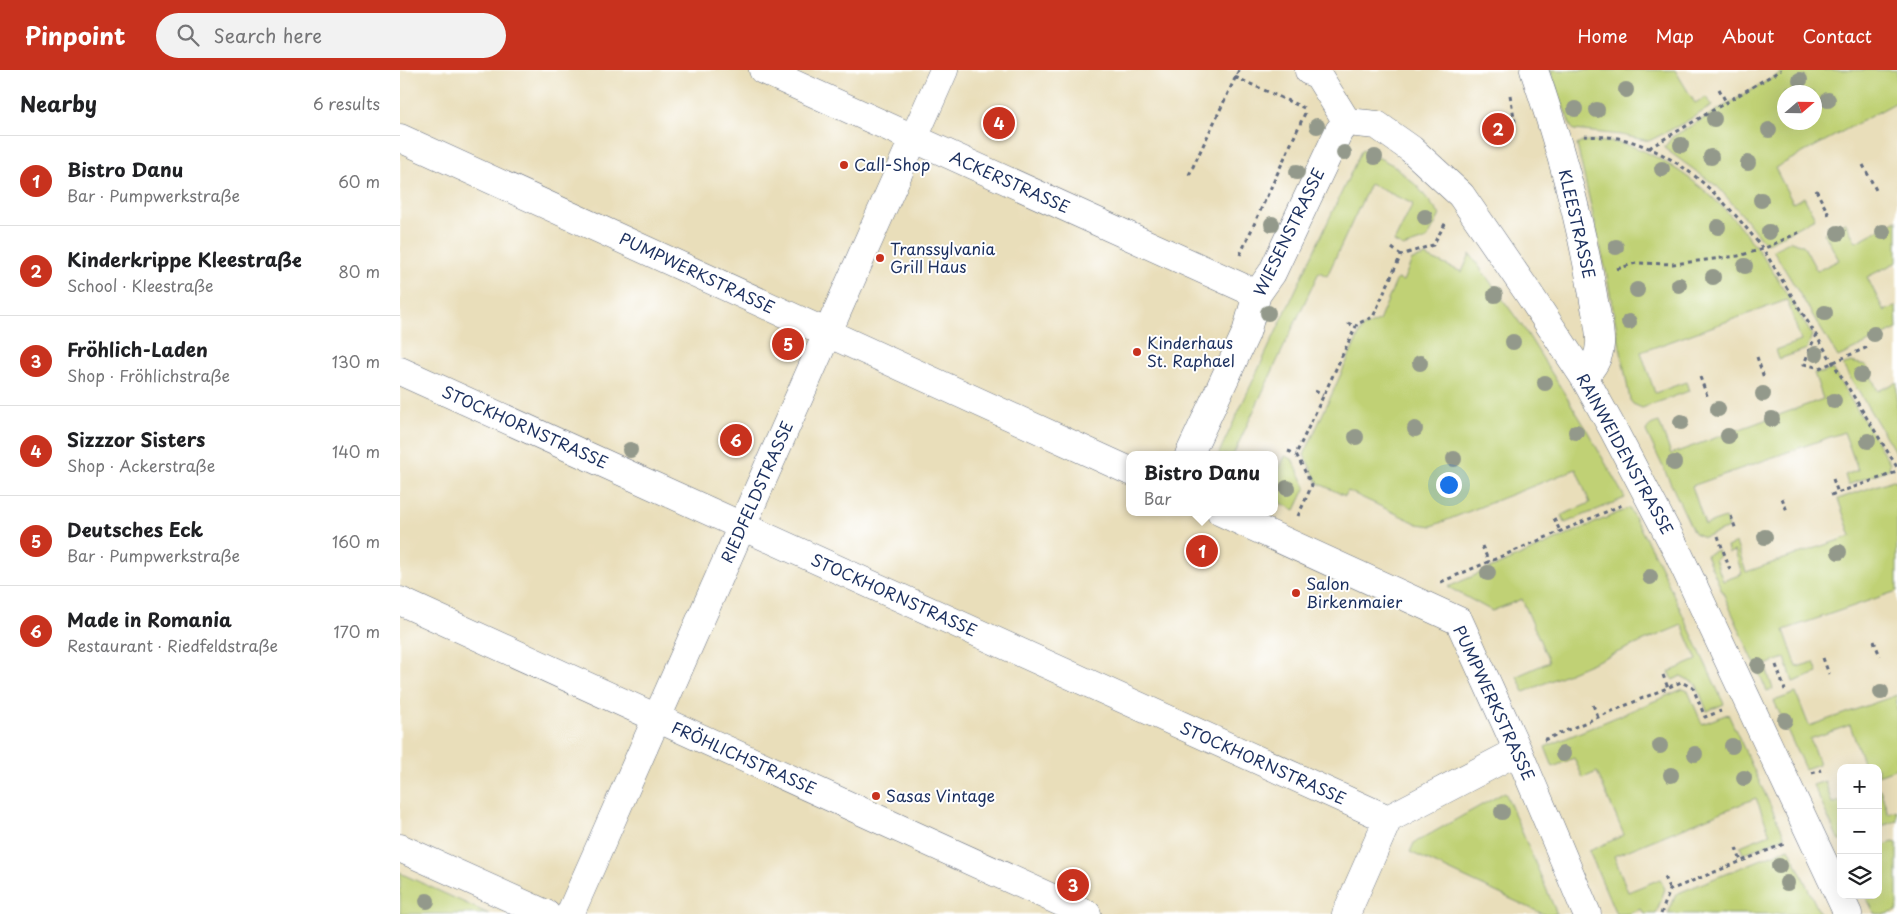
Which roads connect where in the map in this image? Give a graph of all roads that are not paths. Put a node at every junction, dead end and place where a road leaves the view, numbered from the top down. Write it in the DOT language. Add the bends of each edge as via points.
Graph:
graph roads {
  1 [pos="763,70"];
  2 [pos="944,70"];
  3 [pos="1534,70"];
  4 [pos="1315,75"];
  5 [pos="1348,122"];
  6 [pos="400,138"];
  7 [pos="913,138"];
  8 [pos="1257,294"];
  9 [pos="828,333"];
  10 [pos="400,371"];
  11 [pos="1584,377"];
  12 [pos="1191,451"];
  13 [pos="1126,469"];
  14 [pos="1230,516"];
  15 [pos="742,526"];
  16 [pos="400,601"];
  17 [pos="657,718"];
  18 [pos="1518,751"];
  19 [pos="1388,820"];
  20 [pos="400,848"];
  21 [pos="546,914"];
  22 [pos="570,914"];
  23 [pos="1087,914"];
  24 [pos="1346,914"];
  25 [pos="1587,914"];
  26 [pos="1848,914"];
  1 -- 7 [label="street, ACKERSTRASSE"];
  2 -- 7 [label="street, RIEDFELDSTRASSE"];
  3 -- 11 [label="street, KLEESTRASSE" via="1557,137 1590,276 1600,343 1596,362"];
  4 -- 5 [label="street"];
  5 -- 8 [label="street, WIESENSTRASSE" via="1339,131 1272,272"];
  5 -- 11 [label="street, RAINWEIDENSTRASSE" via="1377,125 1411,149 1461,195"];
  6 -- 9 [label="street, PUMPWERKSTRASSE"];
  7 -- 8 [label="street, ACKERSTRASSE"];
  7 -- 9 [label="street, RIEDFELDSTRASSE"];
  8 -- 12 [label="street, WIESENSTRASSE" via="1246,333"];
  9 -- 13 [label="street, PUMPWERKSTRASSE"];
  9 -- 15 [label="street, RIEDFELDSTRASSE"];
  10 -- 15 [label="street, STOCKHORNSTRASSE"];
  11 -- 26 [label="street, RAINWEIDENSTRASSE" via="1678,551"];
  14 -- 18 [label="street, PUMPWERKSTRASSE" via="1459,621"];
  15 -- 17 [label="street, RIEDFELDSTRASSE"];
  15 -- 19 [label="street, STOCKHORNSTRASSE"];
  16 -- 17 [label="street, FRÖHLICHSTRASSE"];
  17 -- 22 [label="street, RIEDFELDSTRASSE"];
  17 -- 23 [label="street, FRÖHLICHSTRASSE"];
  18 -- 19 [label="street"];
  18 -- 25 [label="street, PUMPWERKSTRASSE"];
  19 -- 24 [label="street"];
  20 -- 21 [label="street"];
}
